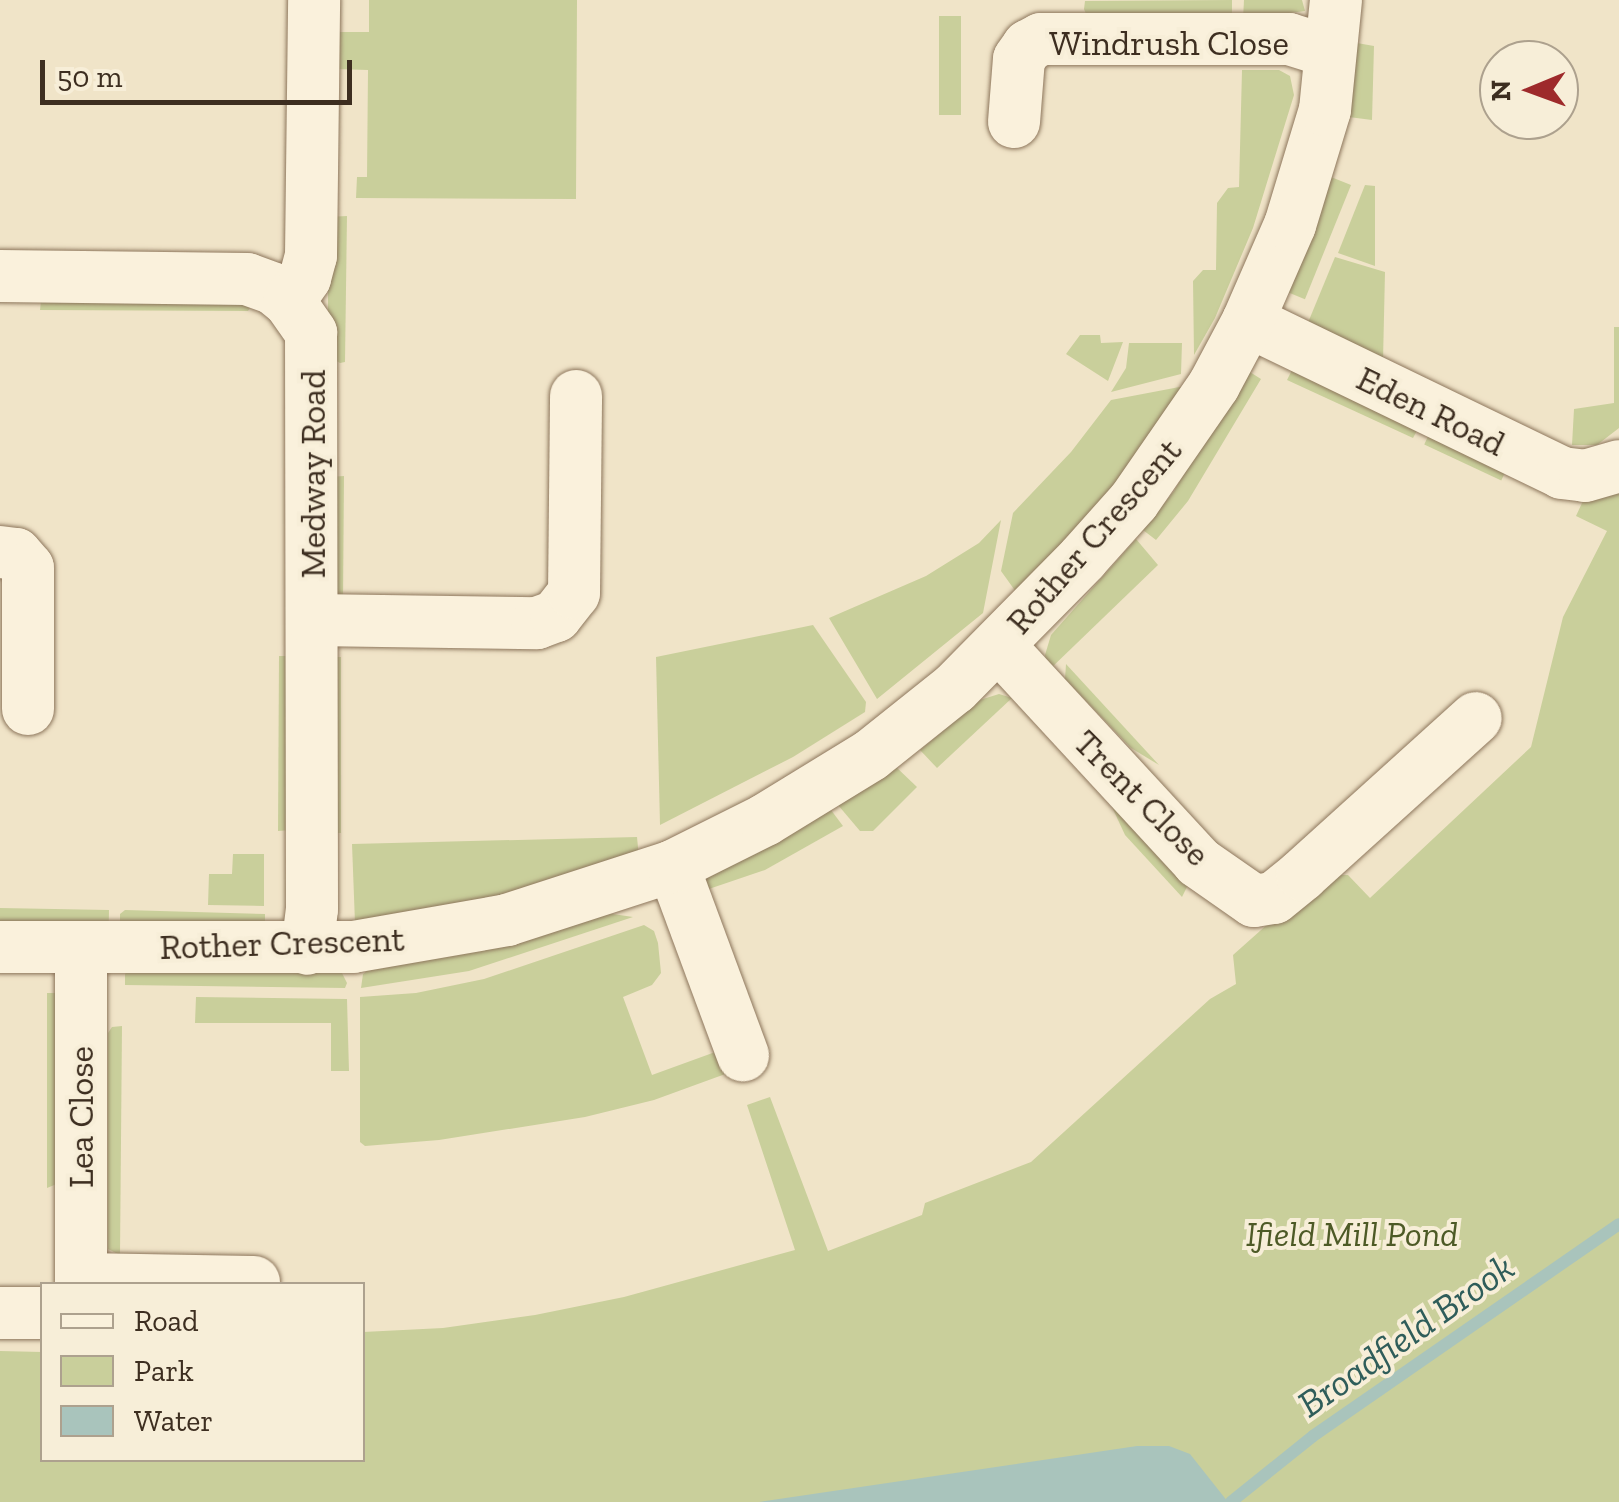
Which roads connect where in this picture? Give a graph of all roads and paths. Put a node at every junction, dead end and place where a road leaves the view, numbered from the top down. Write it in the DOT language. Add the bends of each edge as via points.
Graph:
graph roads {
  1 [pos="314,0"];
  2 [pos="1336,0"];
  3 [pos="1328,51"];
  4 [pos="1014,122"];
  5 [pos="0,276"];
  6 [pos="289,301"];
  7 [pos="1248,321"];
  8 [pos="576,396"];
  9 [pos="1619,466"];
  10 [pos="0,552"];
  11 [pos="313,620"];
  12 [pos="998,646"];
  13 [pos="28,710"];
  14 [pos="1476,718"];
  15 [pos="673,866"];
  16 [pos="0,947"];
  17 [pos="307,948"];
  18 [pos="81,950"];
  19 [pos="743,1054"];
  20 [pos="81,1282"];
  21 [pos="254,1282"];
  22 [pos="0,1312"];
  23 [pos="40,1313"];
  1 -- 6 [label="street" via="311,256"];
  2 -- 3 [label="street, Rother Crescent"];
  3 -- 4 [label="street, Windrush Close" via="1289,39 1041,39 1028,46 1014,74"];
  3 -- 7 [label="street, Rother Crescent" via="1317,140 1290,225"];
  5 -- 6 [label="street" via="247,278"];
  6 -- 11 [label="street, Medway Road" via="307,324 314,352"];
  7 -- 9 [label="street, Eden Road" via="1562,473 1585,476"];
  7 -- 12 [label="street, Rother Crescent" via="1177,442 1134,500"];
  8 -- 11 [label="street" via="574,593 556,616 537,623"];
  10 -- 13 [label="street" via="16,554 28,568"];
  11 -- 17 [label="street, Medway Road"];
  12 -- 14 [label="street, Trent Close" via="1198,862 1254,901 1274,898 1302,876"];
  12 -- 15 [label="street, Rother Crescent" via="871,755"];
  15 -- 17 [label="street, Rother Crescent" via="507,920 353,947"];
  15 -- 19 [label="street"];
  16 -- 18 [label="street, Rother Crescent"];
  17 -- 18 [label="street, Rother Crescent"];
  18 -- 20 [label="street, Lea Close"];
  20 -- 21 [label="street"];
  22 -- 23 [label="street"];
}
